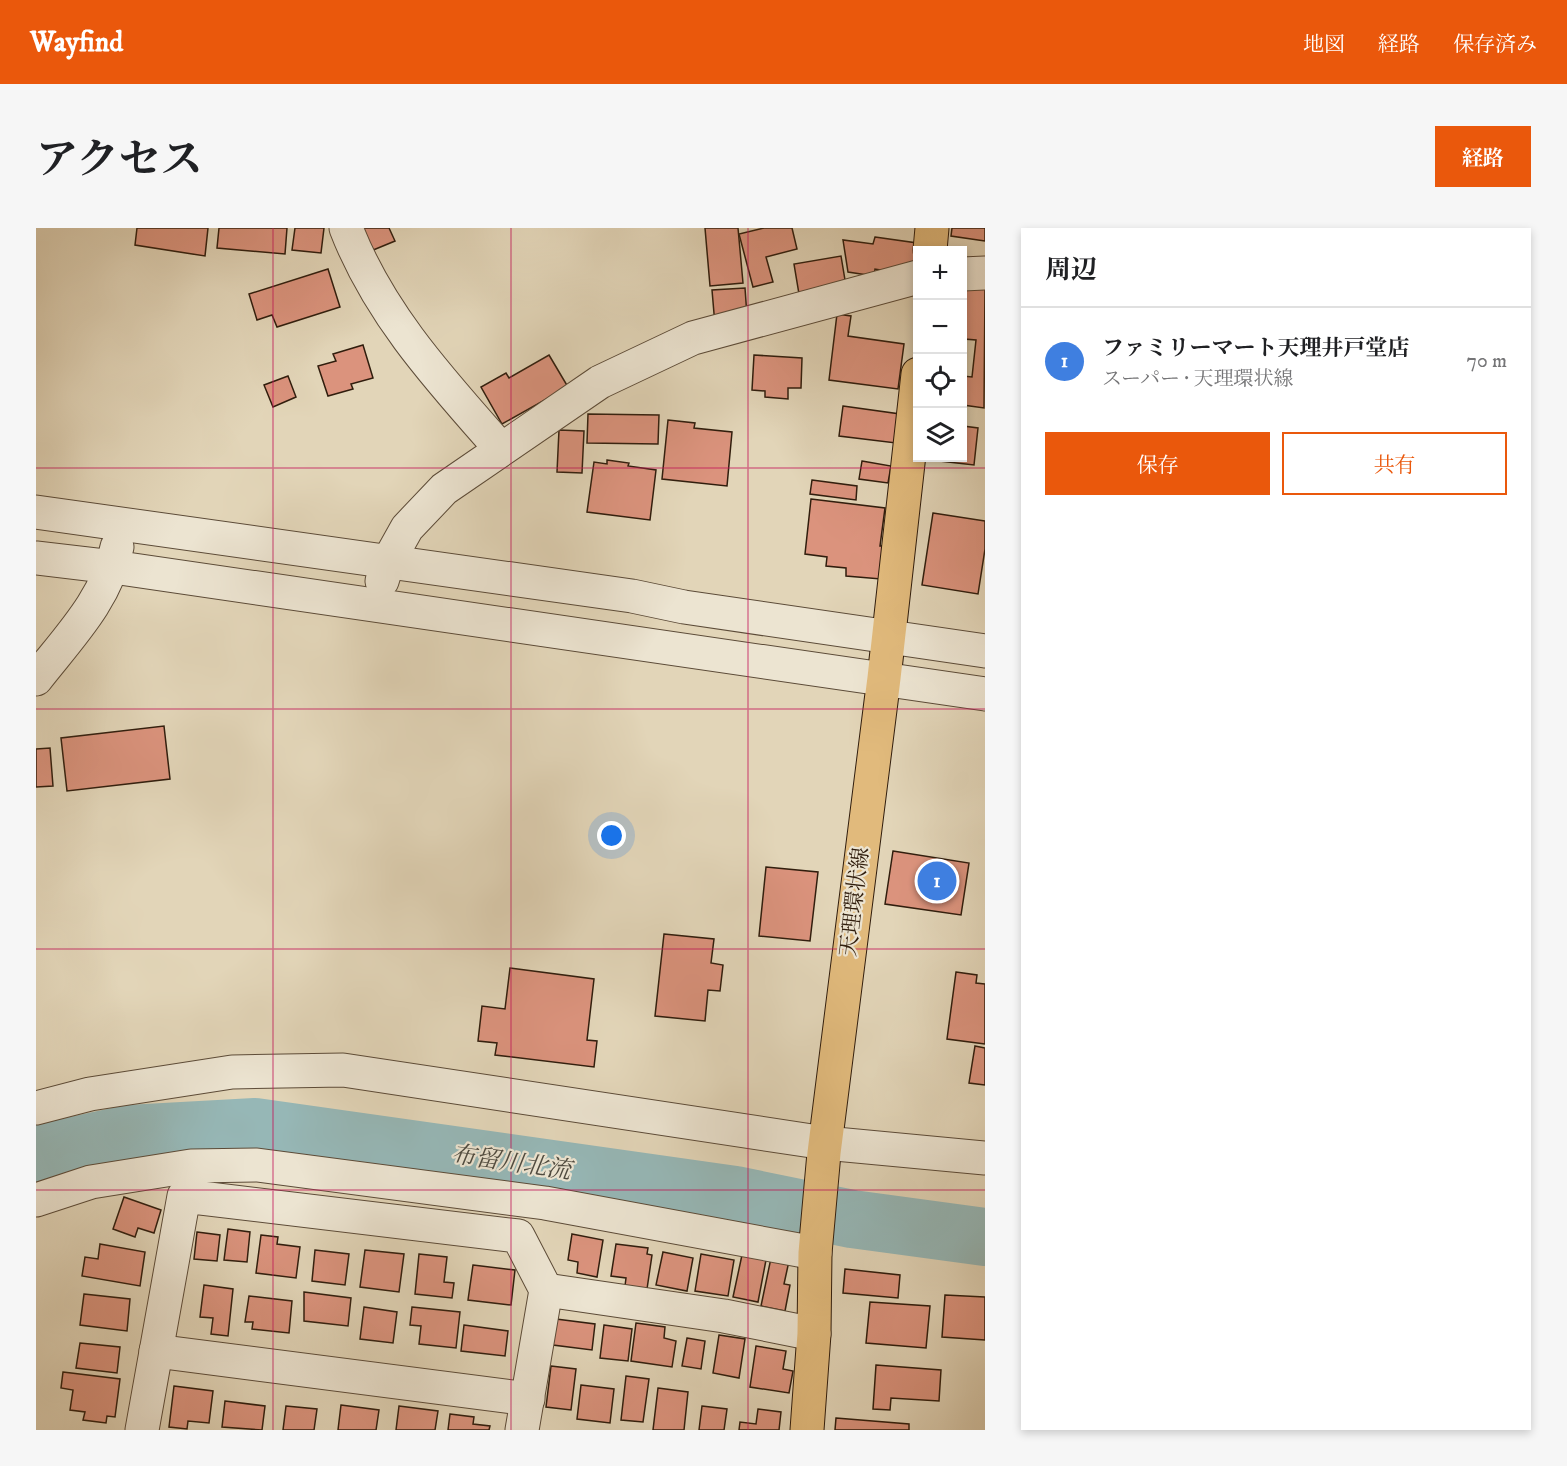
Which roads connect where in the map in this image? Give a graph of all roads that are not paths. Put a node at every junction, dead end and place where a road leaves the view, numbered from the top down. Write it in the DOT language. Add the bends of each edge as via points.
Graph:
graph roads {
  1 [pos="346,228"];
  2 [pos="932,228"];
  3 [pos="930,246"];
  4 [pos="985,273"];
  5 [pos="967,274"];
  6 [pos="913,278"];
  7 [pos="914,408"];
  8 [pos="501,449"];
  9 [pos="36,512"];
  10 [pos="121,524"];
  11 [pos="36,558"];
  12 [pos="388,562"];
  13 [pos="113,567"];
  14 [pos="374,605"];
  15 [pos="888,637"];
  16 [pos="985,651"];
  17 [pos="884,678"];
  18 [pos="36,679"];
  19 [pos="985,694"];
  20 [pos="36,1108"];
  21 [pos="824,1148"];
  22 [pos="985,1158"];
  23 [pos="36,1200"];
  24 [pos="815,1244"];
  25 [pos="546,1290"];
  26 [pos="814,1334"];
  27 [pos="156,1351"];
  28 [pos="529,1421"];
  29 [pos="142,1430"];
  30 [pos="807,1430"];
  1 -- 8 [label="street" via="383,304 430,370"];
  2 -- 3 [label="main road"];
  4 -- 5 [label="street"];
  6 -- 8 [label="street" via="693,338 600,382"];
  7 -- 15 [label="main road, 天理環状線"];
  8 -- 12 [label="street" via="444,489 407,528"];
  9 -- 10 [label="street"];
  10 -- 12 [label="street"];
  10 -- 13 [label="street"];
  11 -- 13 [label="street"];
  12 -- 14 [label="street"];
  12 -- 15 [label="street"];
  13 -- 14 [label="street"];
  13 -- 18 [label="street" via="94,605"];
  14 -- 17 [label="street"];
  15 -- 16 [label="street"];
  15 -- 17 [label="main road, 天理環状線"];
  17 -- 19 [label="street"];
  17 -- 21 [label="main road, 天理環状線"];
  20 -- 21 [label="street" via="90,1094 232,1072 343,1070"];
  21 -- 22 [label="street"];
  21 -- 24 [label="main road, 天理環状線"];
  23 -- 24 [label="street" via="91,1182 192,1166 257,1166 545,1203"];
  24 -- 26 [label="main road, 天理環状線"];
  25 -- 26 [label="street" via="724,1316"];
  25 -- 27 [label="street" via="518,1236 184,1196"];
  25 -- 28 [label="street"];
  26 -- 30 [label="main road, 天理環状線"];
  27 -- 28 [label="street"];
  27 -- 29 [label="street"];
}
